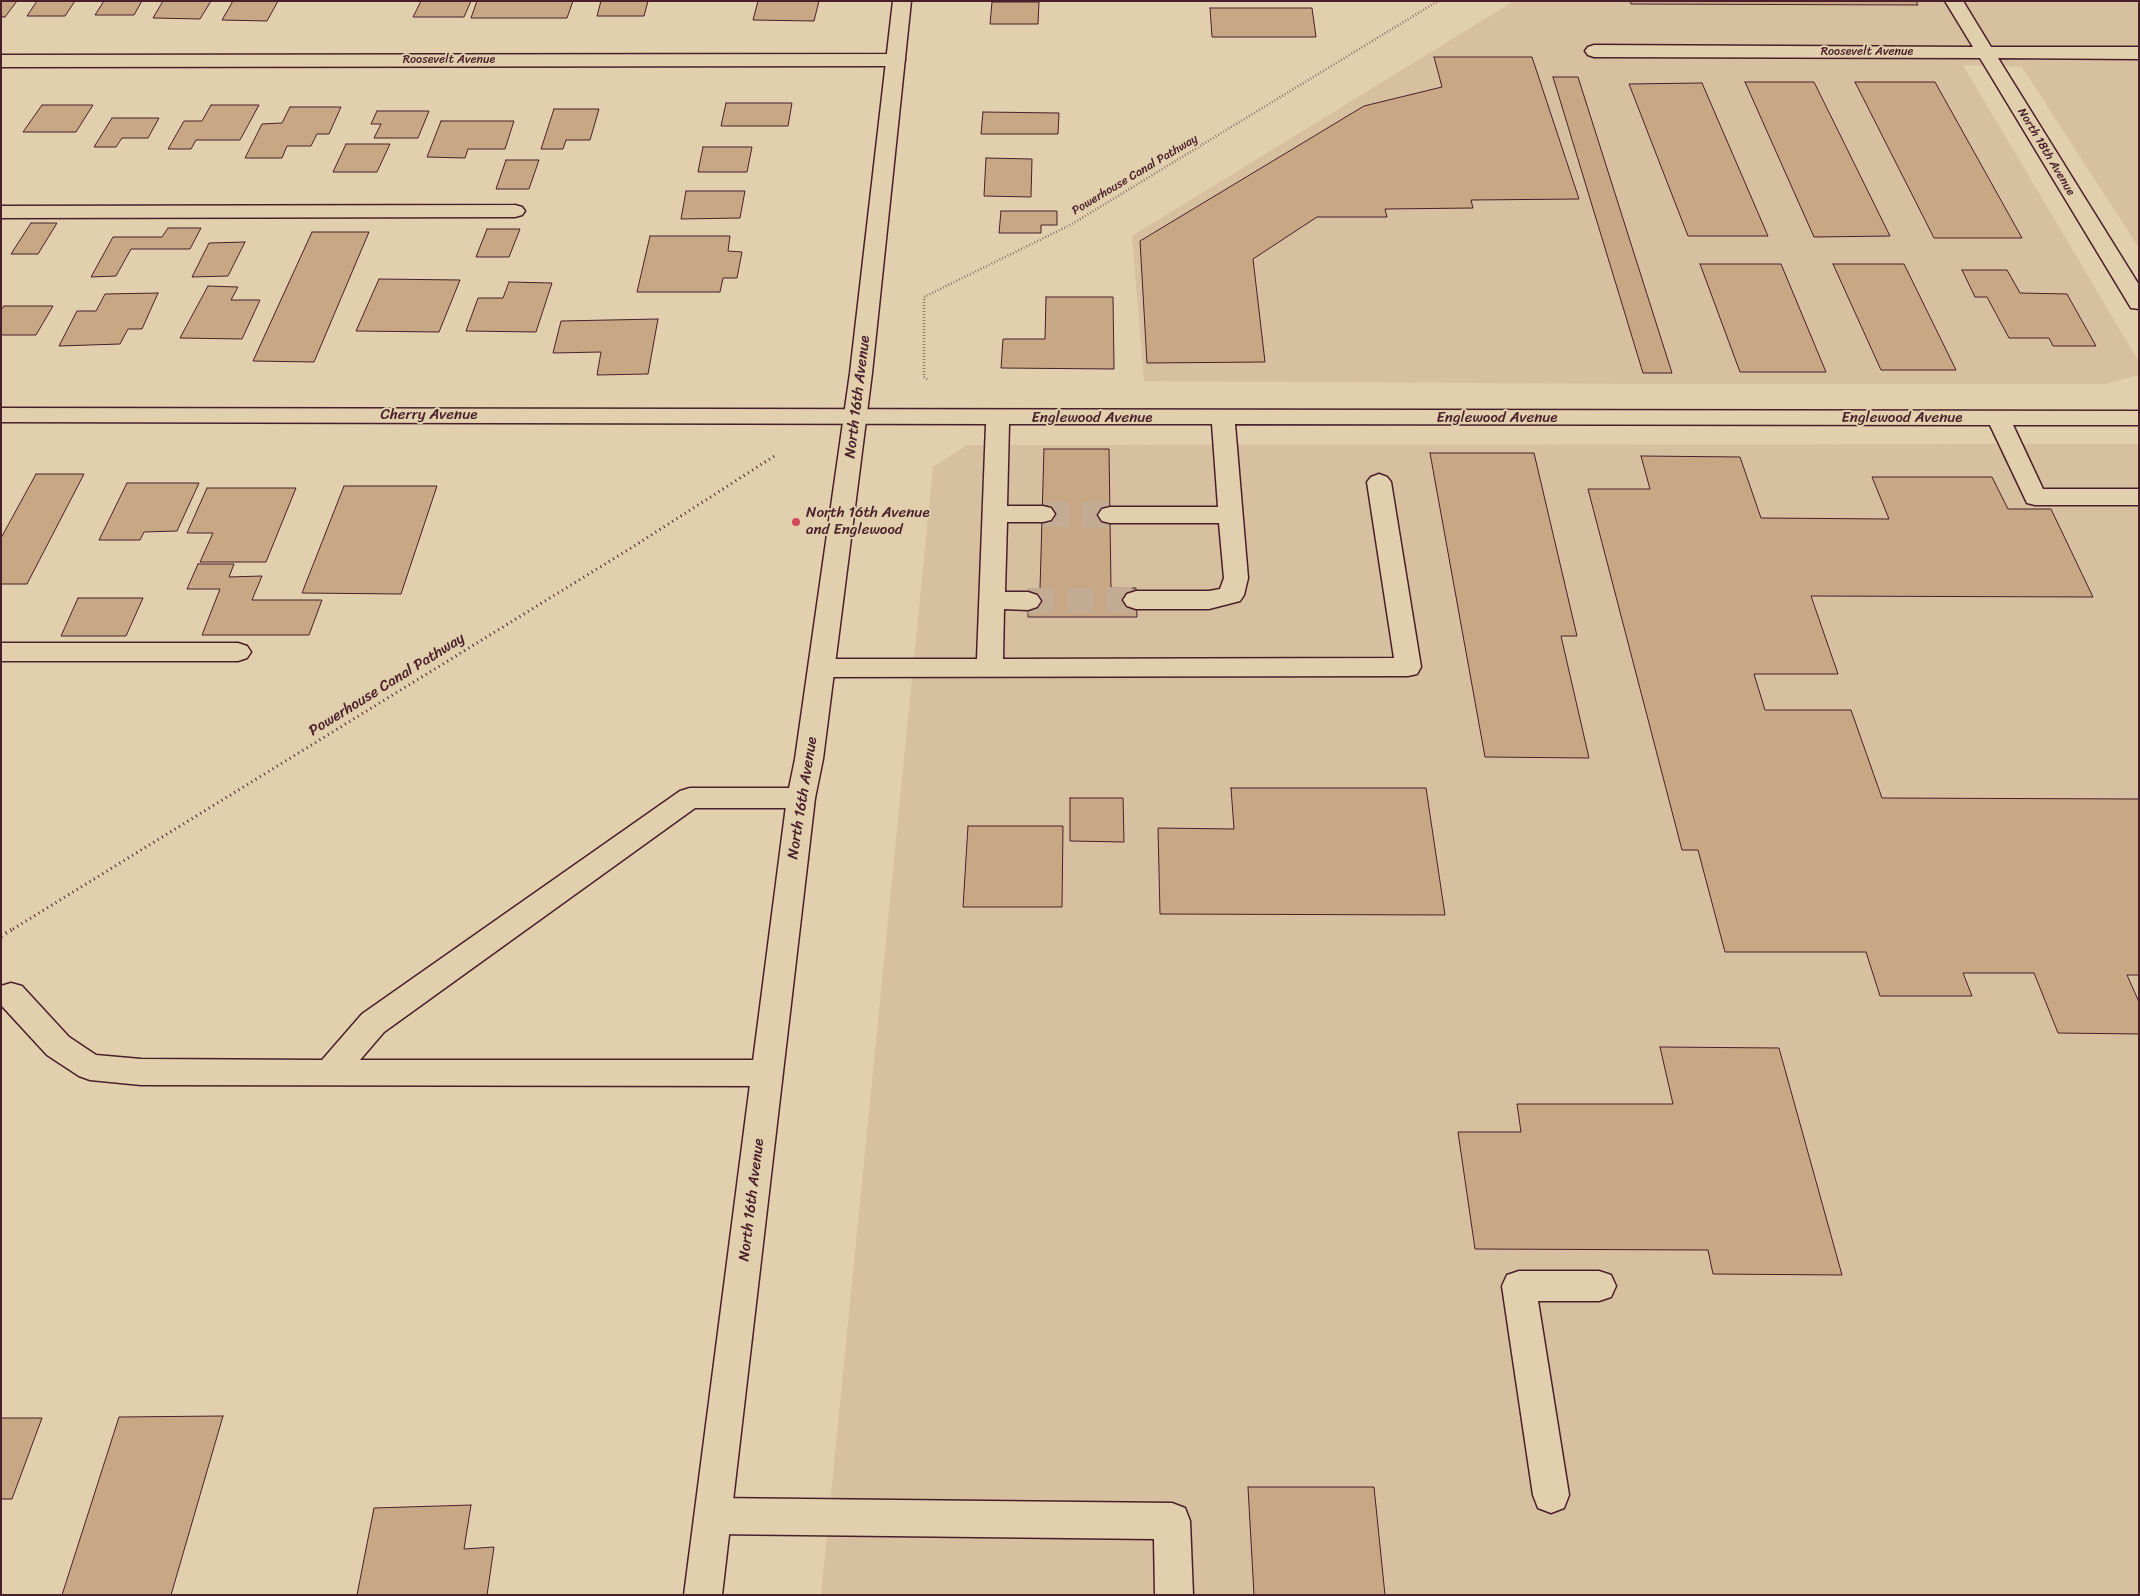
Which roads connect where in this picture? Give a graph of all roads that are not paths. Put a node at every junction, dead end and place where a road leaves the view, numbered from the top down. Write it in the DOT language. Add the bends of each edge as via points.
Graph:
graph roads {
  1 [pos="902,1"];
  2 [pos="1954,1"];
  3 [pos="1594,51"];
  4 [pos="1986,52"];
  5 [pos="2139,53"];
  6 [pos="896,60"];
  7 [pos="1,61"];
  8 [pos="515,211"];
  9 [pos="1,212"];
  10 [pos="2139,303"];
  11 [pos="1,415"];
  12 [pos="856,416"];
  13 [pos="998,417"];
  14 [pos="1223,418"];
  15 [pos="1998,418"];
  16 [pos="2139,418"];
  17 [pos="1378,482"];
  18 [pos="2139,497"];
  19 [pos="994,514"];
  20 [pos="1043,514"];
  21 [pos="1110,515"];
  22 [pos="1230,515"];
  23 [pos="991,600"];
  24 [pos="1136,600"];
  25 [pos="1028,601"];
  26 [pos="1,652"];
  27 [pos="238,652"];
  28 [pos="822,668"];
  29 [pos="990,668"];
  30 [pos="802,798"];
  31 [pos="11,995"];
  32 [pos="330,1072"];
  33 [pos="767,1073"];
  34 [pos="1599,1286"];
  35 [pos="1551,1495"];
  36 [pos="713,1516"];
  37 [pos="703,1595"];
  38 [pos="1174,1595"];
  1 -- 6 [label="street, North 16th Avenue"];
  2 -- 4 [label="street, North 18th Avenue"];
  3 -- 4 [label="street, Roosevelt Avenue"];
  4 -- 5 [label="street, Roosevelt Avenue"];
  4 -- 10 [label="street, North 18th Avenue"];
  6 -- 7 [label="street, Roosevelt Avenue"];
  6 -- 12 [label="street, North 16th Avenue"];
  8 -- 9 [label="street"];
  11 -- 12 [label="street, Cherry Avenue"];
  12 -- 13 [label="street, Englewood Avenue"];
  12 -- 28 [label="street, North 16th Avenue"];
  13 -- 14 [label="street, Englewood Avenue"];
  13 -- 19 [label="street"];
  14 -- 15 [label="street, Englewood Avenue"];
  14 -- 22 [label="street"];
  15 -- 16 [label="street, Englewood Avenue"];
  15 -- 18 [label="street" via="2035,497"];
  17 -- 29 [label="street" via="1408,667"];
  19 -- 20 [label="street"];
  19 -- 23 [label="street"];
  21 -- 22 [label="street"];
  22 -- 24 [label="street" via="1236,578 1231,595 1209,600"];
  23 -- 25 [label="street"];
  23 -- 29 [label="street"];
  26 -- 27 [label="street"];
  28 -- 29 [label="street"];
  28 -- 30 [label="street, North 16th Avenue"];
  30 -- 32 [label="street" via="690,798 374,1023"];
  30 -- 33 [label="street, North 16th Avenue"];
  31 -- 32 [label="street" via="58,1046 90,1067 141,1072"];
  32 -- 33 [label="street"];
  33 -- 36 [label="street, North 16th Avenue"];
  34 -- 35 [label="street" via="1519,1286"];
  36 -- 37 [label="street, North 16th Avenue"];
  36 -- 38 [label="street" via="1172,1521"];
}
